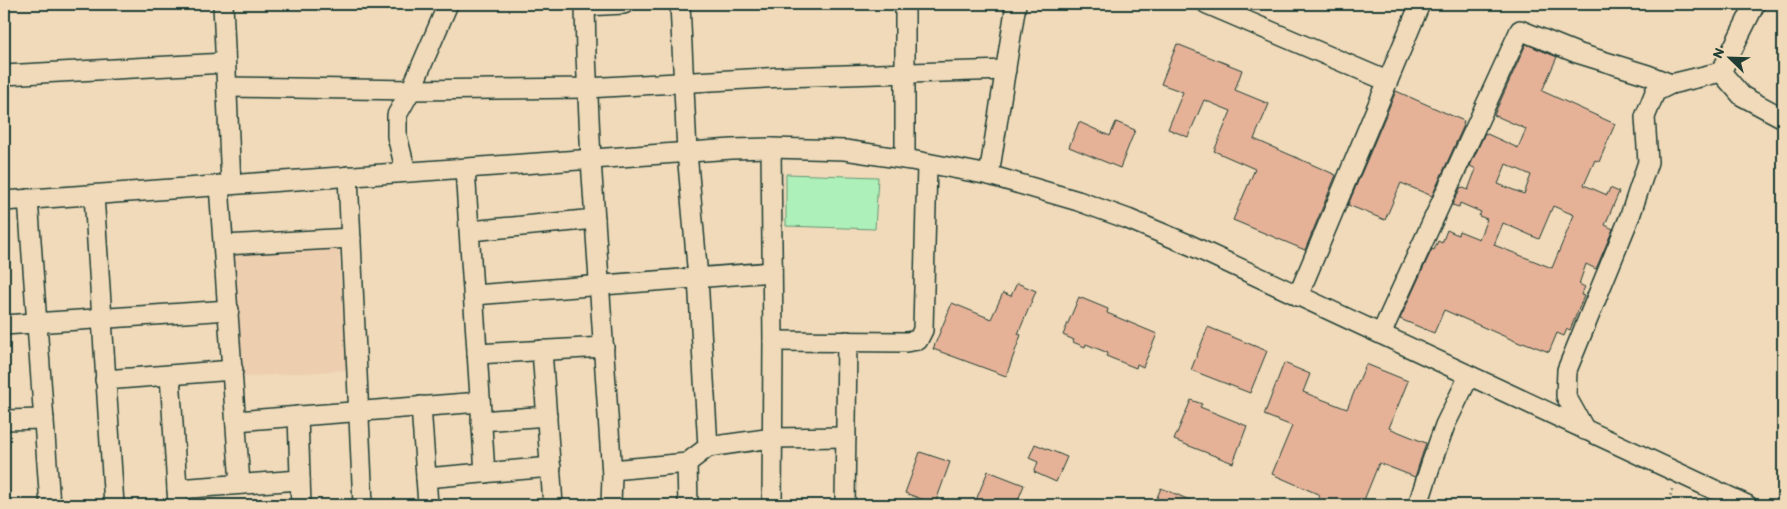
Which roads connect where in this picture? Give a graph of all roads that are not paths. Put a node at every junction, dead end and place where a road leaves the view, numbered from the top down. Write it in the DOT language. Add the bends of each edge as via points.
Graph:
graph roads {
  1 [pos="223,4"];
  2 [pos="448,4"];
  3 [pos="624,4"];
  4 [pos="680,4"];
  5 [pos="905,4"];
  6 [pos="1016,4"];
  7 [pos="1207,4"];
  8 [pos="1420,4"];
  9 [pos="1755,4"];
  10 [pos="586,5"];
  11 [pos="225,63"];
  12 [pos="1006,70"];
  13 [pos="1721,72"];
  14 [pos="904,73"];
  15 [pos="4,76"];
  16 [pos="1387,81"];
  17 [pos="683,82"];
  18 [pos="1671,84"];
  19 [pos="226,87"];
  20 [pos="587,88"];
  21 [pos="410,90"];
  22 [pos="1783,118"];
  23 [pos="771,148"];
  24 [pos="686,152"];
  25 [pos="905,159"];
  26 [pos="591,160"];
  27 [pos="927,164"];
  28 [pos="465,169"];
  29 [pos="406,172"];
  30 [pos="989,175"];
  31 [pos="348,176"];
  32 [pos="225,185"];
  33 [pos="94,195"];
  34 [pos="28,199"];
  35 [pos="4,201"];
  36 [pos="595,220"];
  37 [pos="470,231"];
  38 [pos="351,238"];
  39 [pos="224,245"];
  40 [pos="772,272"];
  41 [pos="698,278"];
  42 [pos="600,285"];
  43 [pos="474,295"];
  44 [pos="1298,296"];
  45 [pos="229,310"];
  46 [pos="101,318"];
  47 [pos="37,324"];
  48 [pos="4,325"];
  49 [pos="1381,334"];
  50 [pos="773,341"];
  51 [pos="847,341"];
  52 [pos="604,347"];
  53 [pos="542,350"];
  54 [pos="477,354"];
  55 [pos="233,370"];
  56 [pos="170,375"];
  57 [pos="1469,376"];
  58 [pos="105,380"];
  59 [pos="480,402"];
  60 [pos="421,406"];
  61 [pos="359,411"];
  62 [pos="298,416"];
  63 [pos="547,416"];
  64 [pos="44,418"];
  65 [pos="4,420"];
  66 [pos="236,421"];
  67 [pos="481,421"];
  68 [pos="1584,430"];
  69 [pos="846,437"];
  70 [pos="772,438"];
  71 [pos="708,447"];
  72 [pos="687,463"];
  73 [pos="551,467"];
  74 [pos="612,470"];
  75 [pos="485,473"];
  76 [pos="426,478"];
  77 [pos="300,480"];
  78 [pos="240,484"];
  79 [pos="177,497"];
  80 [pos="50,505"];
  81 [pos="114,505"];
  82 [pos="301,505"];
  83 [pos="363,505"];
  84 [pos="428,505"];
  85 [pos="553,505"];
  86 [pos="611,505"];
  87 [pos="688,505"];
  88 [pos="772,505"];
  89 [pos="845,505"];
  90 [pos="1418,505"];
  91 [pos="1747,505"];
  1 -- 11 [label="street"];
  2 -- 21 [label="street"];
  3 -- 10 [label="street"];
  4 -- 17 [label="street"];
  5 -- 14 [label="street"];
  6 -- 12 [label="street"];
  7 -- 16 [label="street"];
  8 -- 16 [label="street"];
  9 -- 13 [label="street"];
  10 -- 20 [label="street"];
  11 -- 15 [label="street"];
  11 -- 19 [label="street"];
  12 -- 14 [label="street"];
  12 -- 30 [label="street"];
  13 -- 18 [label="street"];
  13 -- 22 [label="street" via="1742,96"];
  14 -- 17 [label="street"];
  14 -- 25 [label="street"];
  16 -- 44 [label="street"];
  17 -- 20 [label="street"];
  17 -- 24 [label="street"];
  18 -- 49 [label="street" via="1520,30"];
  18 -- 68 [label="street" via="1655,92 1645,117 1648,162 1630,216 1568,370 1566,396"];
  19 -- 21 [label="street"];
  19 -- 32 [label="street"];
  20 -- 21 [label="street"];
  20 -- 26 [label="street"];
  21 -- 29 [label="street" via="397,115 397,136"];
  23 -- 24 [label="street"];
  23 -- 25 [label="street" via="845,150"];
  23 -- 40 [label="street"];
  24 -- 26 [label="street"];
  24 -- 41 [label="street"];
  25 -- 27 [label="street"];
  26 -- 28 [label="street"];
  26 -- 36 [label="street"];
  27 -- 30 [label="street"];
  27 -- 51 [label="street" via="923,330 918,340 906,342"];
  28 -- 29 [label="street"];
  28 -- 37 [label="street"];
  29 -- 31 [label="street"];
  30 -- 44 [label="street" via="1128,219"];
  31 -- 32 [label="street"];
  31 -- 38 [label="street"];
  32 -- 33 [label="street"];
  32 -- 39 [label="street"];
  33 -- 34 [label="street"];
  33 -- 46 [label="street"];
  34 -- 35 [label="street"];
  34 -- 47 [label="street"];
  36 -- 37 [label="street"];
  36 -- 42 [label="street"];
  37 -- 43 [label="street"];
  38 -- 39 [label="street"];
  38 -- 61 [label="street"];
  39 -- 45 [label="street"];
  40 -- 41 [label="street"];
  40 -- 50 [label="street"];
  41 -- 42 [label="street"];
  41 -- 71 [label="street"];
  42 -- 43 [label="street"];
  42 -- 52 [label="street"];
  43 -- 54 [label="street"];
  44 -- 49 [label="street"];
  45 -- 46 [label="street"];
  45 -- 55 [label="street"];
  46 -- 47 [label="street"];
  46 -- 58 [label="street"];
  47 -- 48 [label="street"];
  47 -- 64 [label="street"];
  49 -- 57 [label="street"];
  50 -- 51 [label="street"];
  50 -- 70 [label="street"];
  51 -- 69 [label="street"];
  52 -- 53 [label="street"];
  52 -- 74 [label="street"];
  53 -- 54 [label="street"];
  53 -- 63 [label="street"];
  54 -- 59 [label="street"];
  55 -- 56 [label="street"];
  55 -- 66 [label="street"];
  56 -- 58 [label="street"];
  56 -- 79 [label="street"];
  57 -- 68 [label="street"];
  57 -- 90 [label="street" via="1445,425"];
  58 -- 81 [label="street"];
  59 -- 60 [label="street"];
  59 -- 67 [label="street"];
  60 -- 61 [label="street"];
  60 -- 76 [label="street"];
  61 -- 62 [label="street"];
  61 -- 83 [label="street"];
  62 -- 66 [label="street"];
  62 -- 77 [label="street"];
  63 -- 67 [label="street"];
  63 -- 73 [label="street"];
  64 -- 65 [label="street"];
  64 -- 80 [label="street"];
  66 -- 78 [label="street"];
  67 -- 75 [label="street"];
  68 -- 91 [label="street"];
  69 -- 70 [label="street"];
  69 -- 89 [label="street"];
  70 -- 71 [label="street"];
  70 -- 88 [label="street"];
  71 -- 72 [label="street"];
  72 -- 74 [label="street"];
  72 -- 87 [label="street"];
  73 -- 75 [label="street"];
  73 -- 85 [label="street"];
  74 -- 86 [label="street"];
  75 -- 76 [label="street"];
  76 -- 84 [label="street"];
  77 -- 78 [label="street"];
  77 -- 82 [label="street"];
  78 -- 79 [label="street"];
}
